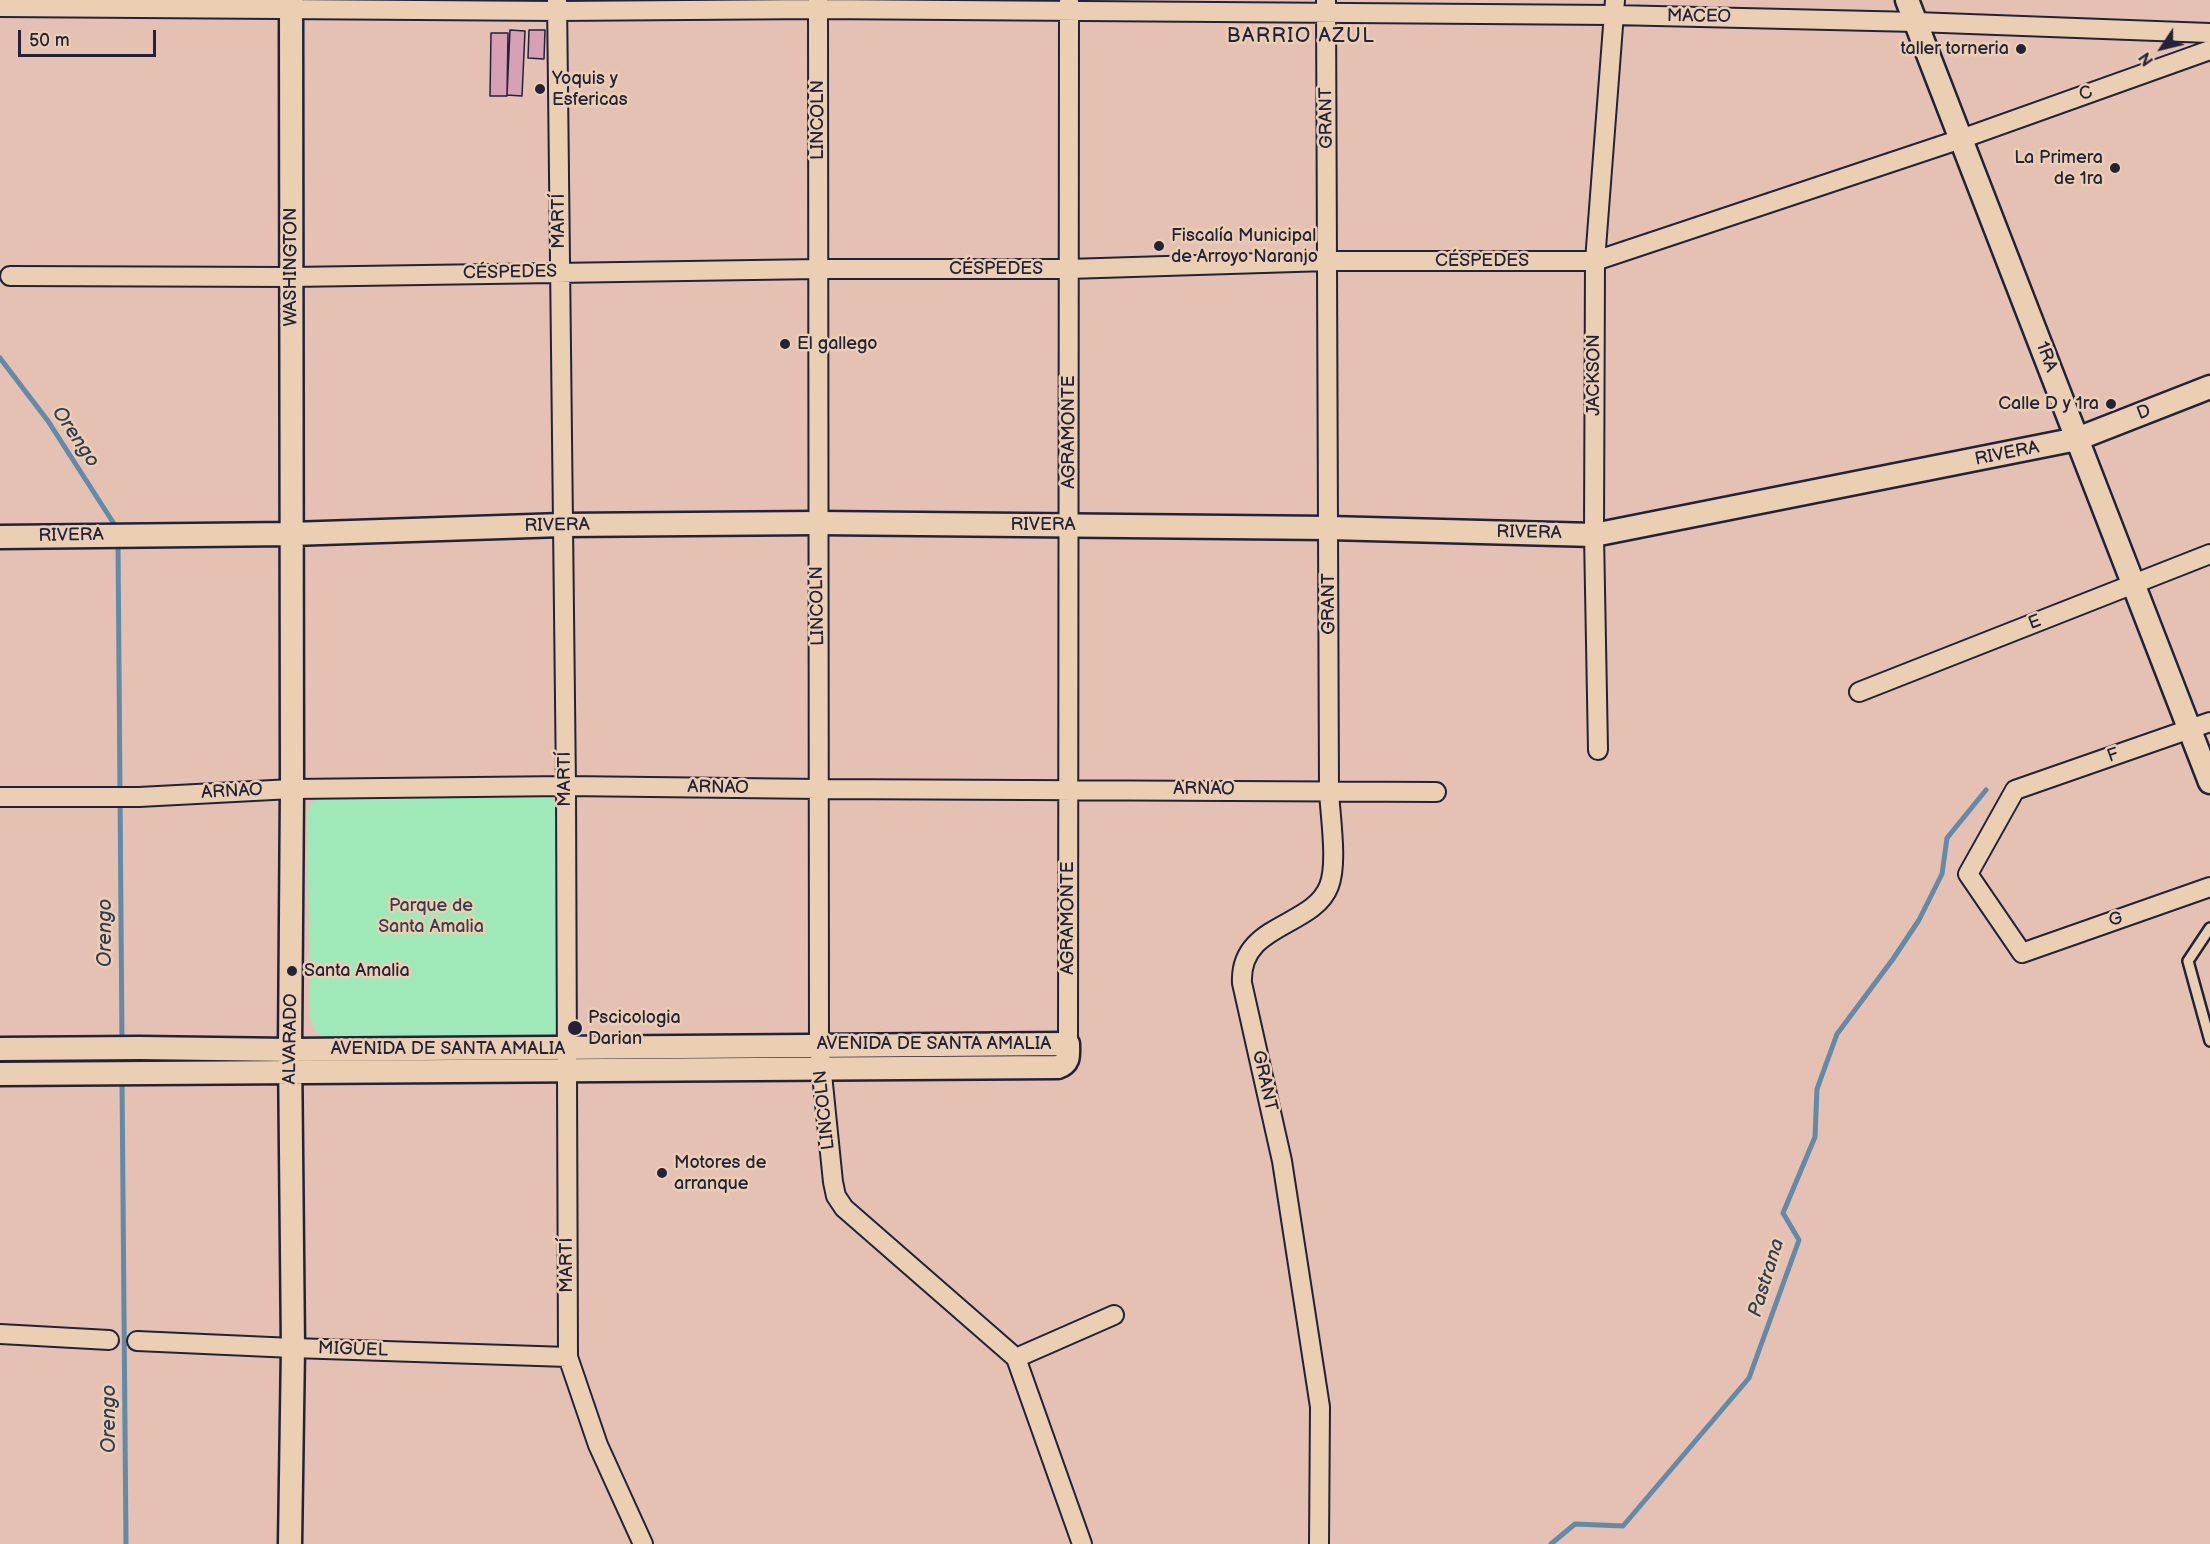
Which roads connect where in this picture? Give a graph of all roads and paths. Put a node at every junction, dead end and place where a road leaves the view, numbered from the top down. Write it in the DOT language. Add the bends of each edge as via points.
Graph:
graph roads {
  1 [pos="1907,0"];
  2 [pos="291,4"];
  3 [pos="818,4"];
  4 [pos="557,5"];
  5 [pos="1069,6"];
  6 [pos="0,7"];
  7 [pos="1326,7"];
  8 [pos="1614,7"];
  9 [pos="1916,22"];
  10 [pos="2210,33"];
  11 [pos="2210,50"];
  12 [pos="1961,139"];
  13 [pos="1328,261"];
  14 [pos="1595,261"];
  15 [pos="819,269"];
  16 [pos="1068,269"];
  17 [pos="559,272"];
  18 [pos="10,276"];
  19 [pos="291,277"];
  20 [pos="2210,387"];
  21 [pos="2077,439"];
  22 [pos="818,523"];
  23 [pos="562,525"];
  24 [pos="1070,525"];
  25 [pos="1329,528"];
  26 [pos="291,534"];
  27 [pos="1594,535"];
  28 [pos="0,537"];
  29 [pos="2210,554"];
  30 [pos="2133,584"];
  31 [pos="1859,692"];
  32 [pos="2200,726"];
  33 [pos="1598,750"];
  34 [pos="2210,782"];
  35 [pos="566,786"];
  36 [pos="292,789"];
  37 [pos="820,789"];
  38 [pos="1068,789"];
  39 [pos="1329,790"];
  40 [pos="1436,792"];
  41 [pos="0,797"];
  42 [pos="2210,887"];
  43 [pos="2210,928"];
  44 [pos="2022,953"];
  45 [pos="2210,1041"];
  46 [pos="1068,1044"];
  47 [pos="819,1045"];
  48 [pos="0,1049"];
  49 [pos="566,1060"];
  50 [pos="290,1061"];
  51 [pos="820,1069"];
  52 [pos="0,1074"];
  53 [pos="1114,1315"];
  54 [pos="0,1334"];
  55 [pos="109,1340"];
  56 [pos="137,1341"];
  57 [pos="293,1348"];
  58 [pos="568,1357"];
  59 [pos="1016,1358"];
  60 [pos="290,1544"];
  61 [pos="643,1544"];
  62 [pos="1082,1544"];
  63 [pos="1319,1544"];
  1 -- 9 [label="street, 1RA"];
  2 -- 4 [label="street, MACEO"];
  2 -- 6 [label="street, MACEO"];
  2 -- 19 [label="street, WASHINGTON"];
  3 -- 4 [label="street, MACEO"];
  3 -- 5 [label="street, MACEO"];
  3 -- 15 [label="street, LINCOLN"];
  4 -- 17 [label="street, MARTÍ"];
  5 -- 7 [label="street, MACEO"];
  5 -- 16 [label="street, AGRAMONTE"];
  7 -- 8 [label="street, MACEO"];
  7 -- 13 [label="street, GRANT"];
  8 -- 9 [label="street, MACEO"];
  8 -- 14 [label="street, JACKSON"];
  9 -- 10 [label="street, MACEO"];
  9 -- 12 [label="street, 1RA"];
  11 -- 12 [label="street, C"];
  12 -- 14 [label="street, CÉSPEDES"];
  12 -- 21 [label="street, 1RA"];
  13 -- 14 [label="street, CÉSPEDES"];
  13 -- 16 [label="street, CÉSPEDES"];
  13 -- 25 [label="street, GRANT"];
  14 -- 27 [label="street, JACKSON"];
  15 -- 16 [label="street, CÉSPEDES"];
  15 -- 17 [label="street, CÉSPEDES"];
  15 -- 22 [label="street, LINCOLN"];
  16 -- 24 [label="street, AGRAMONTE"];
  17 -- 19 [label="street, CÉSPEDES"];
  17 -- 23 [label="street, MARTÍ"];
  18 -- 19 [label="street, CÉSPEDES"];
  19 -- 26 [label="street, WASHINGTON"];
  20 -- 21 [label="street, D"];
  21 -- 27 [label="street, RIVERA"];
  21 -- 30 [label="street, 1RA"];
  22 -- 23 [label="street, RIVERA"];
  22 -- 24 [label="street, RIVERA"];
  22 -- 37 [label="street, LINCOLN"];
  23 -- 26 [label="street, RIVERA"];
  23 -- 35 [label="street, MARTÍ"];
  24 -- 25 [label="street, RIVERA"];
  24 -- 38 [label="street, AGRAMONTE"];
  25 -- 27 [label="street, RIVERA"];
  25 -- 39 [label="street, GRANT"];
  26 -- 28 [label="street, RIVERA"];
  26 -- 36 [label="street, ALVARADO"];
  27 -- 33 [label="street, JACKSON"];
  29 -- 30 [label="street, E"];
  30 -- 31 [label="street, E"];
  30 -- 32 [label="street, 1RA"];
  32 -- 34 [label="street, 1RA"];
  32 -- 44 [label="street, F" via="2015,790 1968,874"];
  35 -- 36 [label="street, ARNAO"];
  35 -- 37 [label="street, ARNAO"];
  35 -- 49 [label="street, MARTÍ"];
  36 -- 41 [label="street, ARNAO"];
  36 -- 50 [label="street, ALVARADO"];
  37 -- 38 [label="street, ARNAO"];
  37 -- 47 [label="street, LINCOLN"];
  38 -- 39 [label="street, ARNAO"];
  38 -- 46 [label="street, AGRAMONTE"];
  39 -- 40 [label="street, ARNAO"];
  39 -- 63 [label="street, GRANT" via="1334,871 1329,888 1320,901 1260,940 1246,955 1242,969 1282,1161 1320,1407"];
  42 -- 44 [label="street, G"];
  43 -- 45 [label="lane" via="2188,961"];
  46 -- 47 [label="street, AVENIDA DE SANTA AMALIA"];
  46 -- 51 [label="street, AVENIDA DE SANTA AMALIA" via="1068,1061 1058,1067"];
  47 -- 49 [label="street, AVENIDA DE SANTA AMALIA"];
  47 -- 51 [label="street, LINCOLN"];
  48 -- 50 [label="street, AVENIDA DE SANTA AMALIA" via="140,1048"];
  49 -- 50 [label="street, AVENIDA DE SANTA AMALIA"];
  49 -- 51 [label="street, AVENIDA DE SANTA AMALIA"];
  49 -- 58 [label="street, MARTÍ"];
  50 -- 52 [label="street, AVENIDA DE SANTA AMALIA" via="140,1073"];
  50 -- 57 [label="street, ALVARADO"];
  51 -- 59 [label="street, LINCOLN" via="836,1196 844,1208"];
  53 -- 59 [label="street"];
  54 -- 55 [label="street"];
  56 -- 57 [label="street, MIGUEL"];
  57 -- 58 [label="street, MIGUEL"];
  57 -- 60 [label="street, ALVARADO"];
  58 -- 61 [label="street, MARTÍ" via="598,1445"];
  59 -- 62 [label="street"];
}
